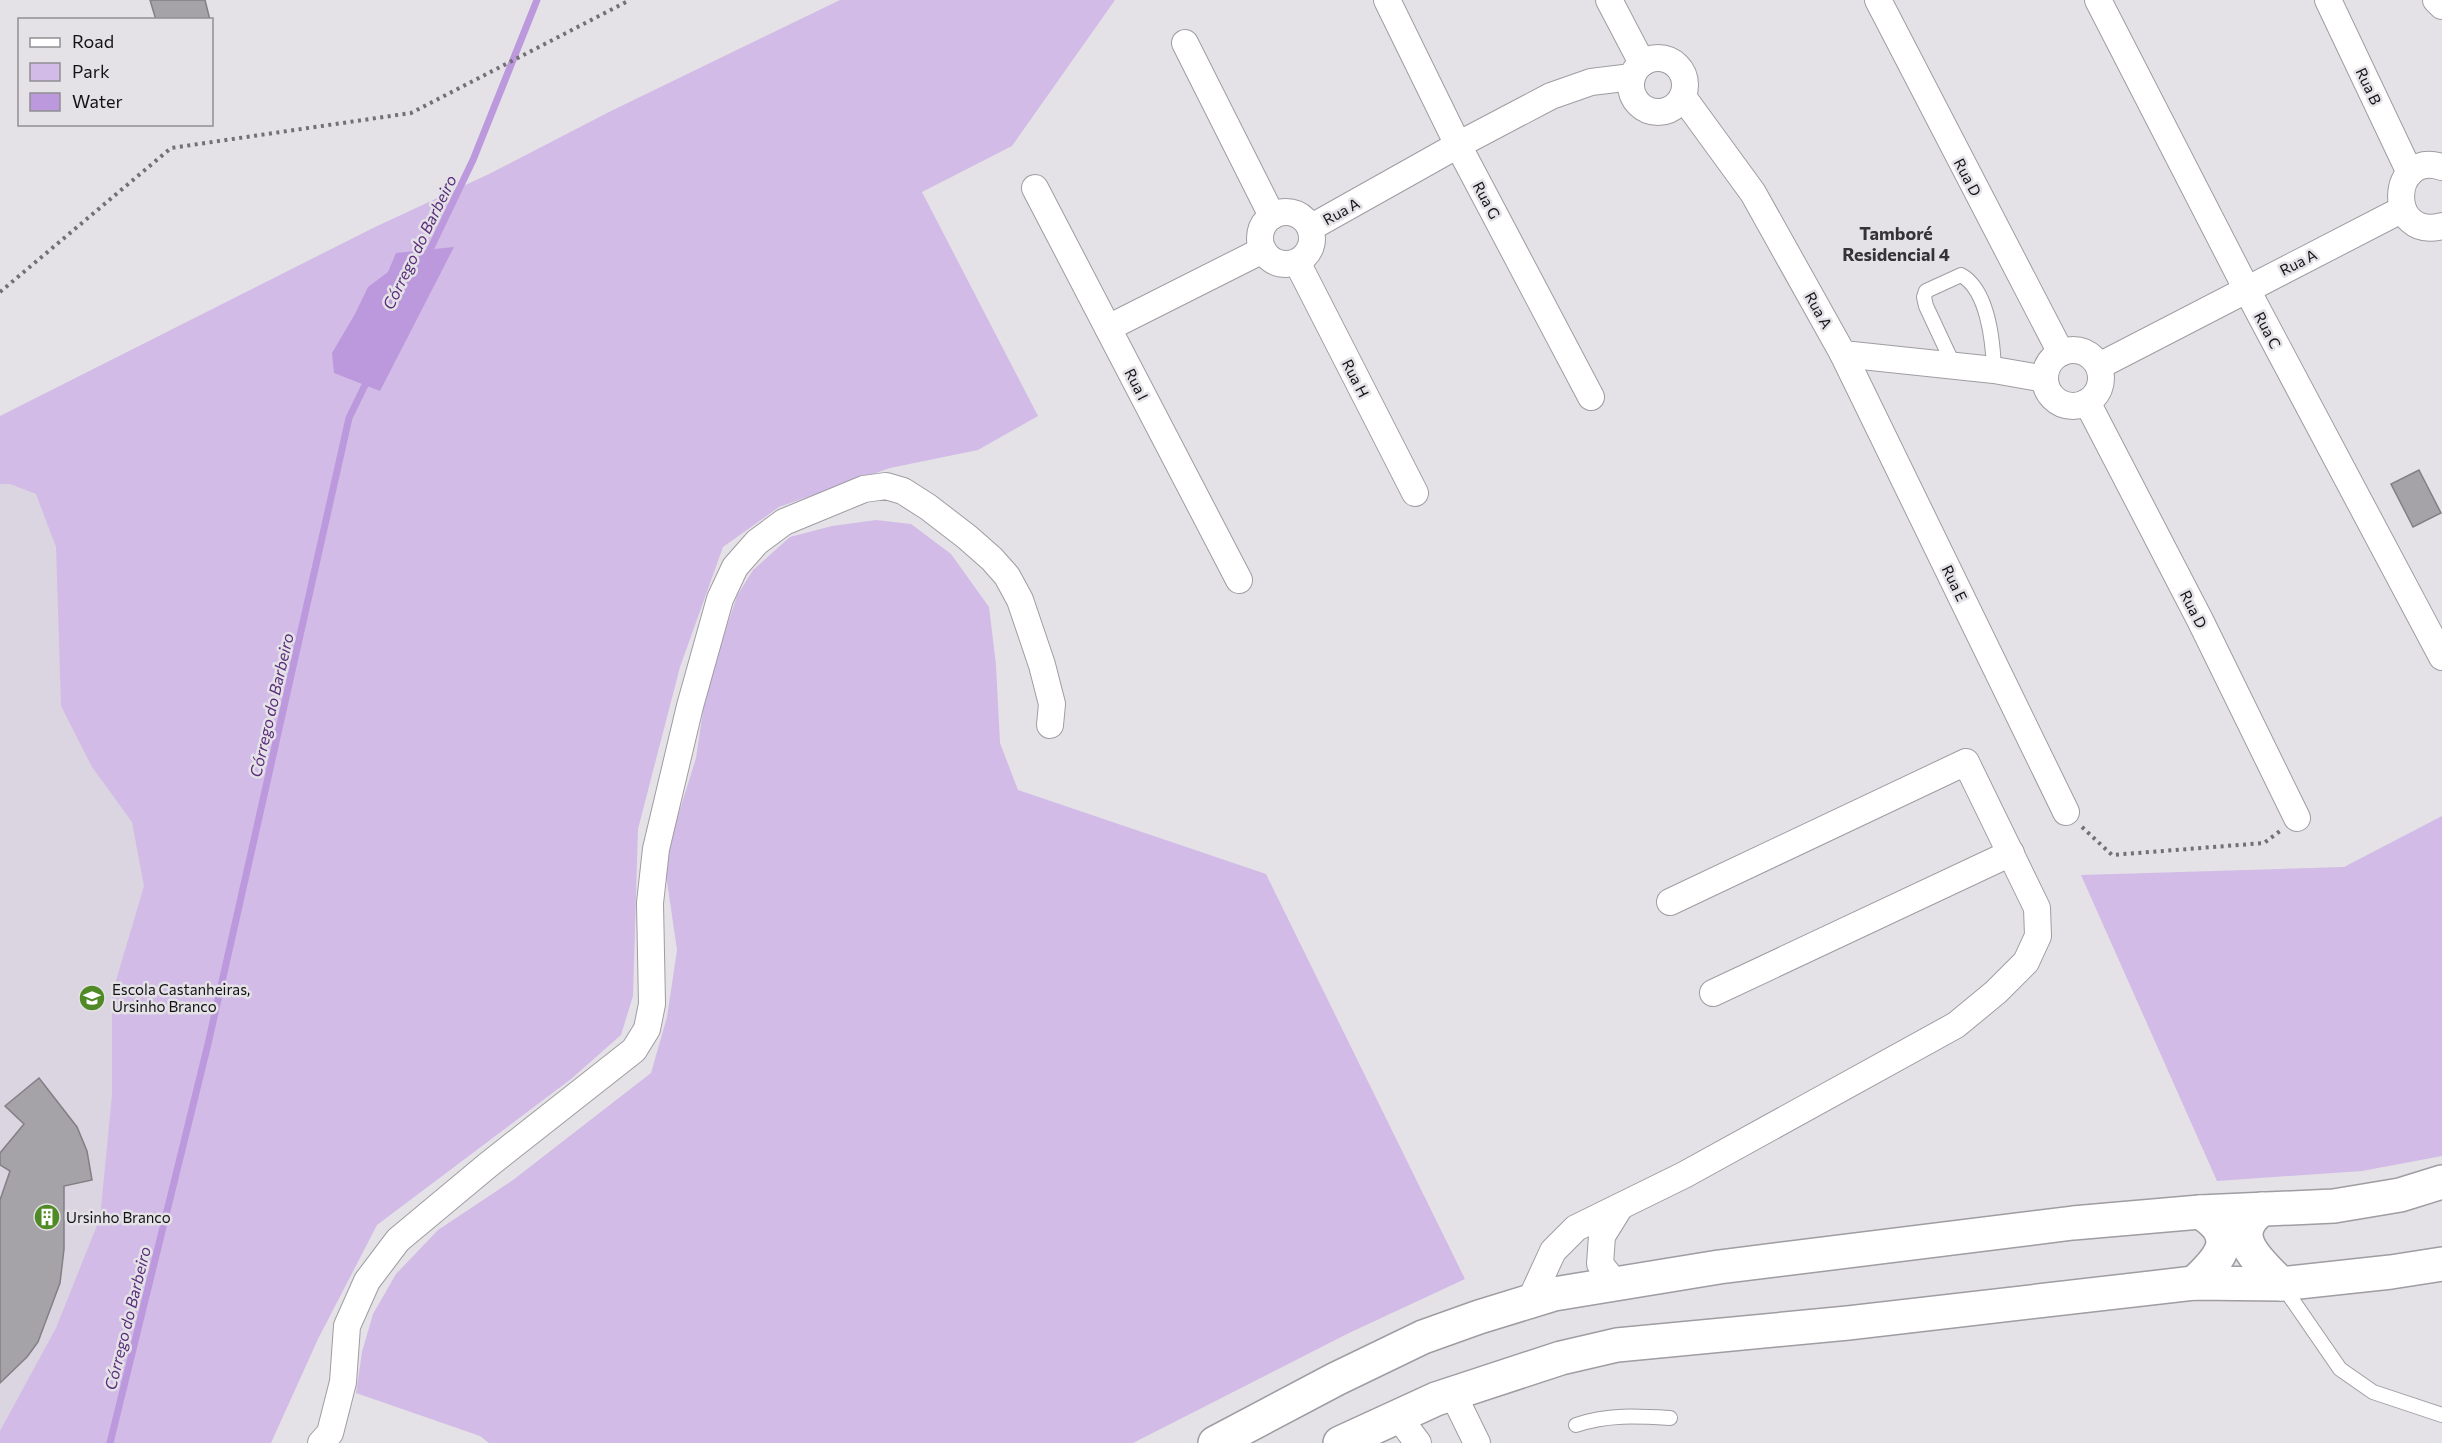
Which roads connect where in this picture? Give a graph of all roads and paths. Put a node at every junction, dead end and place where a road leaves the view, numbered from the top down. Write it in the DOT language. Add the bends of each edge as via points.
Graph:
graph roads {
  1 [pos="630,0"];
  2 [pos="1387,0"];
  3 [pos="1609,0"];
  4 [pos="1878,0"];
  5 [pos="2098,0"];
  6 [pos="2328,0"];
  7 [pos="2436,0"];
  8 [pos="2442,6"];
  9 [pos="1185,43"];
  10 [pos="1637,70"];
  11 [pos="1683,97"];
  12 [pos="1458,145"];
  13 [pos="2440,164"];
  14 [pos="2410,173"];
  15 [pos="1035,188"];
  16 [pos="2403,209"];
  17 [pos="1272,216"];
  18 [pos="1310,228"];
  19 [pos="2441,228"];
  20 [pos="1263,250"];
  21 [pos="1297,262"];
  22 [pos="2246,288"];
  23 [pos="0,292"];
  24 [pos="1108,328"];
  25 [pos="2061,353"];
  26 [pos="1843,354"];
  27 [pos="1954,366"];
  28 [pos="2098,366"];
  29 [pos="1994,370"];
  30 [pos="2045,379"];
  31 [pos="1591,397"];
  32 [pos="2088,402"];
  33 [pos="1415,494"];
  34 [pos="1239,579"];
  35 [pos="2442,657"];
  36 [pos="1050,725"];
  37 [pos="2066,812"];
  38 [pos="2297,818"];
  39 [pos="2010,853"];
  40 [pos="1670,902"];
  41 [pos="1713,993"];
  42 [pos="2442,1182"];
  43 [pos="1620,1207"];
  44 [pos="2262,1209"];
  45 [pos="2200,1212"];
  46 [pos="2442,1264"];
  47 [pos="2194,1283"];
  48 [pos="1615,1284"];
  49 [pos="2281,1284"];
  50 [pos="1530,1301"];
  51 [pos="1453,1394"];
  52 [pos="2442,1414"];
  53 [pos="1396,1415"];
  54 [pos="1671,1418"];
  55 [pos="1576,1425"];
  56 [pos="321,1443"];
  57 [pos="1215,1443"];
  58 [pos="1340,1443"];
  59 [pos="1418,1443"];
  60 [pos="1478,1443"];
  1 -- 23 [label="path" via="411,113 171,148"];
  2 -- 12 [label="street, Rua G"];
  3 -- 10 [label="street"];
  4 -- 25 [label="street, Rua D"];
  5 -- 22 [label="street, Rua C"];
  6 -- 14 [label="street, Rua B"];
  7 -- 8 [label="street"];
  9 -- 17 [label="street"];
  10 -- 11 [label="street" via="1659,57 1676,64 1686,79"];
  10 -- 11 [label="street" via="1631,87 1637,103 1653,112 1671,110"];
  10 -- 12 [label="street, Rua A" via="1551,96"];
  11 -- 26 [label="street, Rua A" via="1753,193"];
  12 -- 18 [label="street, Rua A"];
  12 -- 31 [label="street, Rua G"];
  13 -- 14 [label="street" via="2425,165"];
  14 -- 16 [label="street" via="2402,186"];
  15 -- 24 [label="street, Rua I"];
  16 -- 19 [label="street" via="2414,223"];
  16 -- 22 [label="street, Rua A"];
  17 -- 18 [label="street" via="1294,213 1307,221"];
  17 -- 20 [label="street" via="1262,228"];
  18 -- 21 [label="street" via="1309,251"];
  20 -- 21 [label="street" via="1282,264"];
  20 -- 24 [label="street"];
  21 -- 33 [label="street, Rua H"];
  22 -- 28 [label="street, Rua A"];
  22 -- 35 [label="street, Rua C"];
  24 -- 34 [label="street, Rua I"];
  25 -- 28 [label="street" via="2083,351"];
  25 -- 30 [label="street" via="2049,364"];
  26 -- 27 [label="street"];
  26 -- 37 [label="street, Rua E"];
  27 -- 29 [label="street"];
  27 -- 29 [label="lane" via="1924,297 1926,291 1960,275 1973,285 1985,310"];
  28 -- 32 [label="street" via="2101,382"];
  29 -- 30 [label="street"];
  30 -- 32 [label="street" via="2050,394 2063,404"];
  32 -- 38 [label="street, Rua D"];
  36 -- 56 [label="street" via="1052,705 1042,665 1020,600 1007,576 967,537 903,491 886,486 864,489 784,522 757,542 735,567 720,599 656,849 650,903 652,1004 647,1029 634,1050 398,1240 367,1281 347,1326 343,1382 330,1433"];
  37 -- 38 [label="path" via="2112,855 2264,843"];
  39 -- 40 [label="street" via="1966,762"];
  39 -- 41 [label="street"];
  39 -- 43 [label="street" via="2037,908 2038,936 2026,962 1996,992 1956,1025"];
  42 -- 44 [label="main road" via="2400,1195 2334,1206"];
  43 -- 48 [label="street" via="1602,1236 1600,1264"];
  43 -- 50 [label="street" via="1576,1227 1553,1251"];
  44 -- 45 [label="main road"];
  44 -- 49 [label="main road" via="2246,1227 2247,1242"];
  45 -- 47 [label="main road" via="2216,1222 2223,1235 2221,1251 2212,1266"];
  45 -- 48 [label="main road" via="2073,1223 1719,1267"];
  46 -- 49 [label="main road"];
  47 -- 49 [label="main road"];
  47 -- 51 [label="main road" via="1617,1345 1561,1358"];
  48 -- 50 [label="main road"];
  49 -- 52 [label="lane" via="2340,1369 2373,1392"];
  50 -- 57 [label="main road" via="1423,1337"];
  51 -- 53 [label="main road"];
  51 -- 60 [label="street"];
  53 -- 58 [label="main road"];
  53 -- 59 [label="street"];
  54 -- 55 [label="lane" via="1593,1419"];
}
